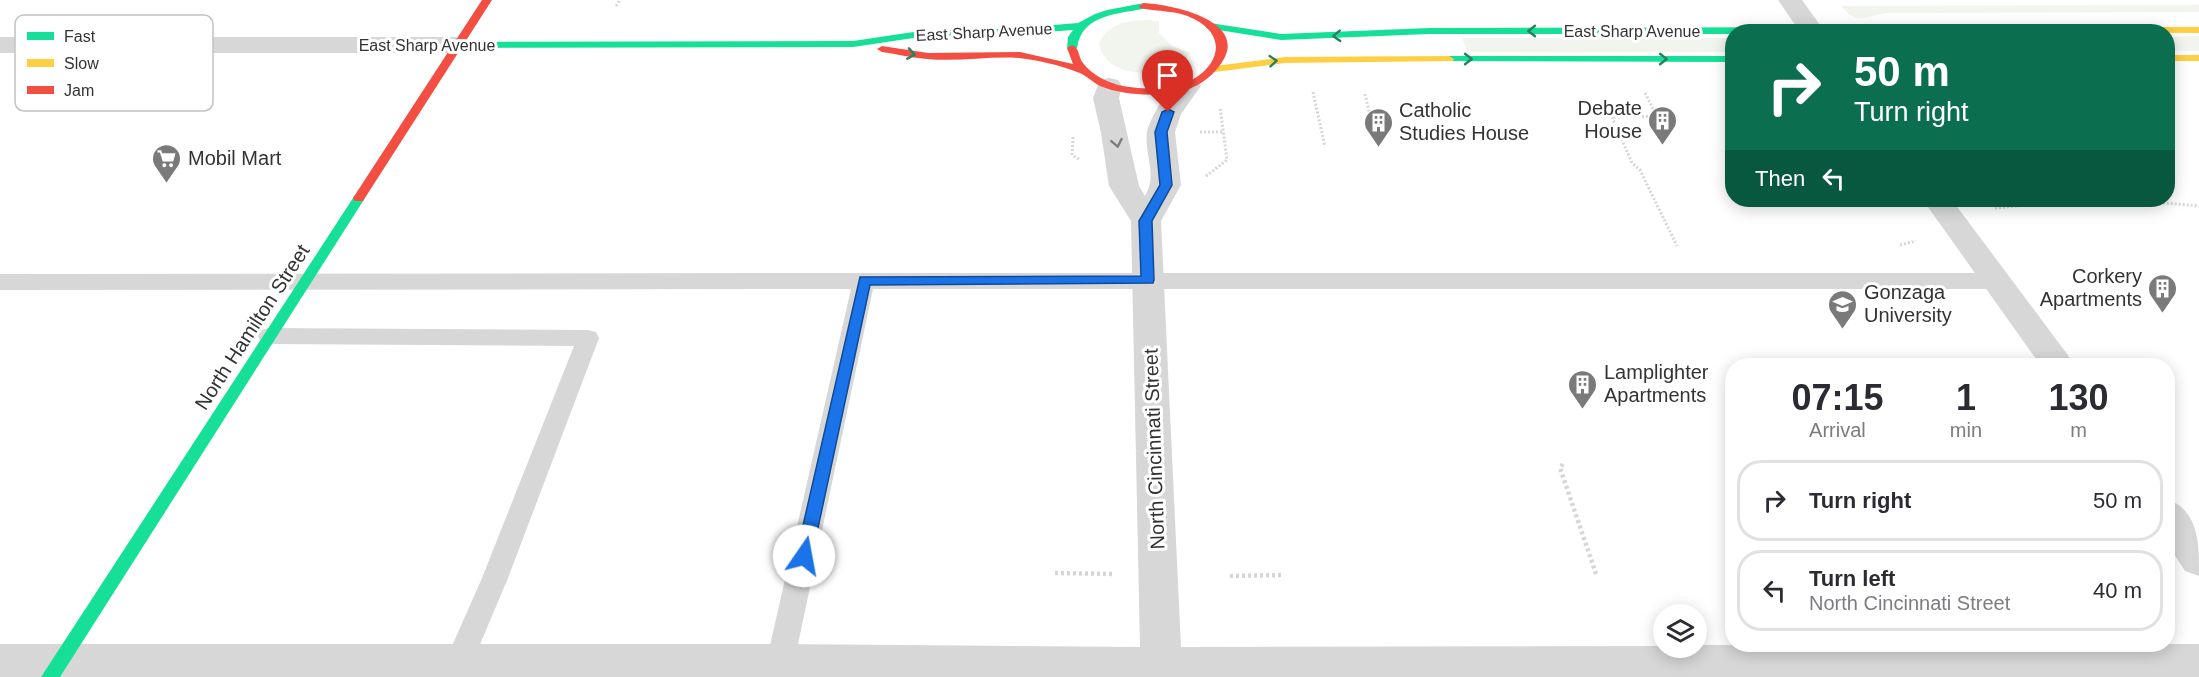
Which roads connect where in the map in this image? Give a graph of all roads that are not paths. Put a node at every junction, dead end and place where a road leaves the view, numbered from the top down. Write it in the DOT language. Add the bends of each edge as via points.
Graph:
graph roads {
  1 [pos="487,0"];
  2 [pos="1790,0"];
  3 [pos="1111,5"];
  4 [pos="1180,5"];
  5 [pos="1808,24"];
  6 [pos="1080,26"];
  7 [pos="1210,26"];
  8 [pos="2175,30"];
  9 [pos="2199,30"];
  10 [pos="1725,31"];
  11 [pos="853,44"];
  12 [pos="213,45"];
  13 [pos="456,45"];
  14 [pos="2175,58"];
  15 [pos="2199,58"];
  16 [pos="1725,59"];
  17 [pos="1080,69"];
  18 [pos="1215,69"];
  19 [pos="1108,86"];
  20 [pos="1188,86"];
  21 [pos="1942,207"];
  22 [pos="1146,221"];
  23 [pos="864,280"];
  24 [pos="1148,280"];
  25 [pos="1997,281"];
  26 [pos="0,282"];
  27 [pos="304,282"];
  28 [pos="268,336"];
  29 [pos="2054,358"];
  30 [pos="2175,525"];
  31 [pos="2199,559"];
  32 [pos="0,663"];
  33 [pos="780,663"];
  34 [pos="2199,663"];
  35 [pos="458,664"];
  36 [pos="54,670"];
  37 [pos="1161,671"];
  1 -- 13 [label="street, North Hamilton Street"];
  2 -- 5 [label="street"];
  3 -- 4 [label="street"];
  3 -- 6 [label="street"];
  4 -- 7 [label="street"];
  6 -- 11 [label="street, East Sharp Avenue" via="927,33"];
  6 -- 17 [label="street" via="1070,47"];
  10 -- 7 [label="street, East Sharp Avenue, one-way" via="1429,31 1302,38"];
  7 -- 18 [label="street" via="1223,47"];
  8 -- 9 [label="street, East Sharp Avenue"];
  11 -- 13 [label="street, East Sharp Avenue"];
  11 -- 17 [label="street, East Sharp Avenue, one-way" via="928,56 1020,55"];
  12 -- 13 [label="street, East Sharp Avenue"];
  13 -- 27 [label="street, North Hamilton Street"];
  14 -- 15 [label="street"];
  18 -- 16 [label="street, East Sharp Avenue, one-way" via="1324,59"];
  17 -- 19 [label="street"];
  18 -- 20 [label="street"];
  19 -- 20 [label="street" via="1149,92"];
  19 -- 22 [label="street, one-way" via="1106,98 1124,186"];
  20 -- 22 [label="street" via="1168,112 1161,132 1166,185"];
  21 -- 25 [label="street"];
  22 -- 24 [label="street, North Cincinnati Street"];
  23 -- 24 [label="lane"];
  23 -- 27 [label="lane"];
  23 -- 33 [label="lane"];
  24 -- 25 [label="lane"];
  24 -- 37 [label="street, North Cincinnati Street"];
  25 -- 29 [label="street"];
  26 -- 27 [label="lane"];
  27 -- 28 [label="street, North Hamilton Street"];
  28 -- 35 [label="lane" via="588,338"];
  28 -- 36 [label="street, North Hamilton Street"];
  30 -- 31 [label="street"];
  32 -- 36 [label="street"];
  33 -- 35 [label="street"];
  33 -- 37 [label="street"];
  34 -- 37 [label="street"];
  35 -- 36 [label="street"];
}
